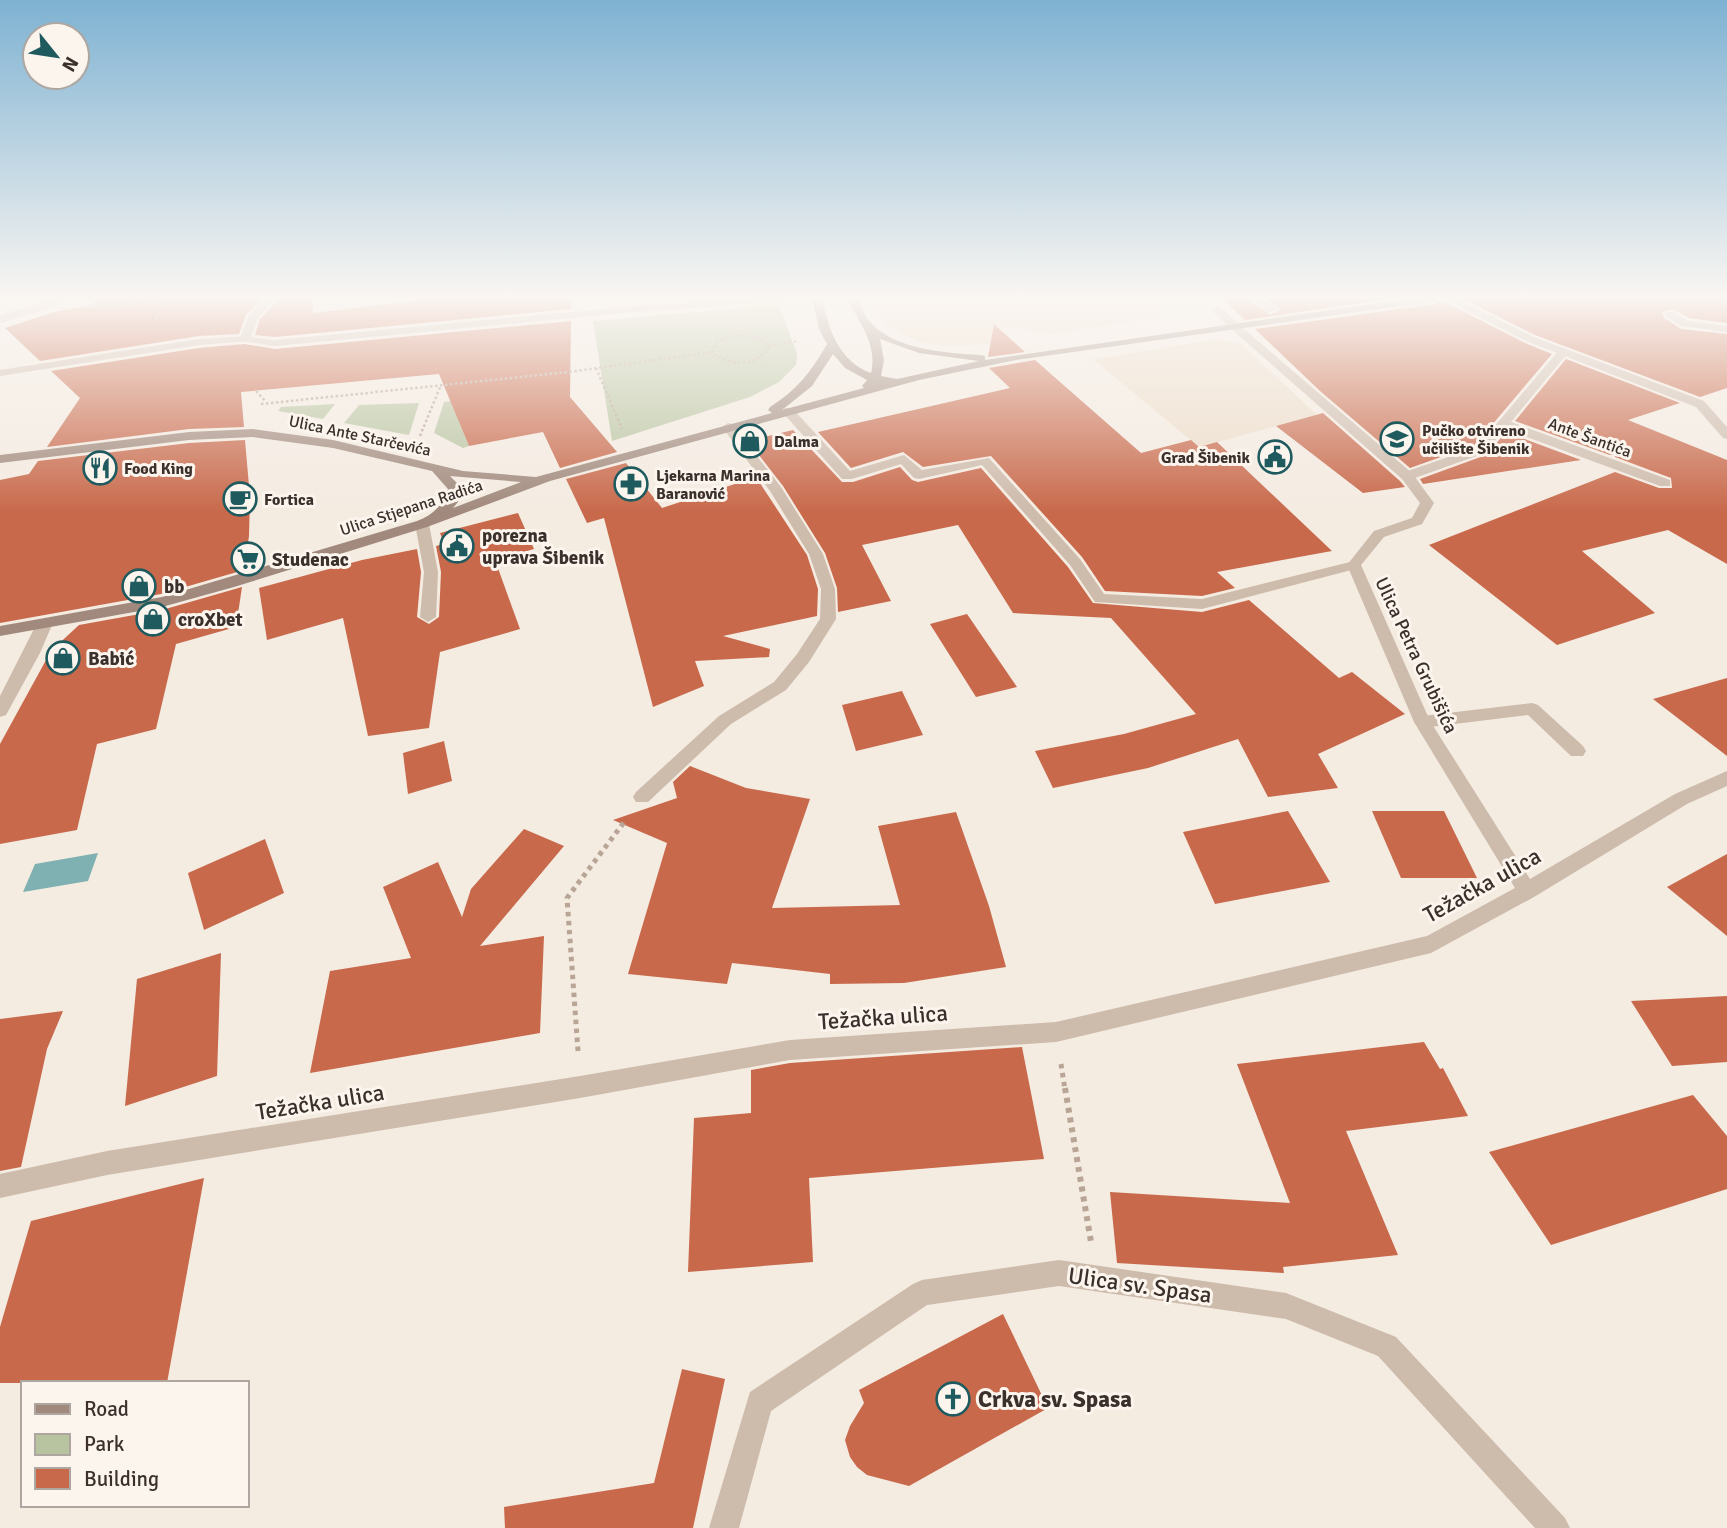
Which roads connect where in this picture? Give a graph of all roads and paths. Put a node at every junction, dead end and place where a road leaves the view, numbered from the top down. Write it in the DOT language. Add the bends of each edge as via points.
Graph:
graph roads {
  1 [pos="24,369"];
  2 [pos="584,369"];
  3 [pos="597,369"];
  4 [pos="821,369"];
  5 [pos="857,369"];
  6 [pos="879,369"];
  7 [pos="959,369"];
  8 [pos="1284,369"];
  9 [pos="1549,369"];
  10 [pos="1609,369"];
  11 [pos="0,373"];
  12 [pos="876,379"];
  13 [pos="904,381"];
  14 [pos="441,385"];
  15 [pos="256,391"];
  16 [pos="860,392"];
  17 [pos="266,402"];
  18 [pos="255,407"];
  19 [pos="788,411"];
  20 [pos="760,419"];
  21 [pos="1504,424"];
  22 [pos="728,427"];
  23 [pos="624,433"];
  24 [pos="1727,435"];
  25 [pos="0,459"];
  26 [pos="410,462"];
  27 [pos="434,468"];
  28 [pos="1407,476"];
  29 [pos="545,478"];
  30 [pos="1665,483"];
  31 [pos="427,522"];
  32 [pos="1354,565"];
  33 [pos="428,617"];
  34 [pos="44,625"];
  35 [pos="0,631"];
  36 [pos="0,711"];
  37 [pos="1422,722"];
  38 [pos="1577,751"];
  39 [pos="1727,778"];
  40 [pos="642,797"];
  41 [pos="1527,891"];
  42 [pos="1056,1032"];
  43 [pos="580,1087"];
  44 [pos="0,1186"];
  45 [pos="1097,1279"];
  46 [pos="724,1528"];
  47 [pos="1555,1528"];
  1 -- 11 [label="street"];
  2 -- 14 [label="path"];
  3 -- 23 [label="path"];
  4 -- 20 [label="main road" via="806,388"];
  5 -- 12 [label="main road"];
  6 -- 12 [label="main road"];
  7 -- 13 [label="main road"];
  8 -- 28 [label="street, Ulica Petra Grubišića"];
  9 -- 21 [label="street"];
  10 -- 24 [label="street" via="1700,404"];
  12 -- 13 [label="main road"];
  12 -- 16 [label="main road"];
  13 -- 16 [label="main road, Ulica Stjepana Radića"];
  14 -- 17 [label="path"];
  14 -- 26 [label="path"];
  15 -- 17 [label="path"];
  16 -- 19 [label="main road, Ulica Stjepana Radića"];
  17 -- 18 [label="path"];
  19 -- 20 [label="main road, Ulica Stjepana Radića"];
  19 -- 32 [label="street" via="848,476 904,458 919,475 985,461 1075,562 1100,599 1202,604"];
  20 -- 22 [label="main road, Ulica Stjepana Radića"];
  21 -- 28 [label="street" via="1481,450"];
  21 -- 30 [label="street, Ante Šantića"];
  22 -- 29 [label="main road, Ulica Stjepana Radića"];
  22 -- 40 [label="street" via="816,554 828,589 828,619 780,686 725,720"];
  25 -- 26 [label="main road, Ulica Ante Starčevića" via="189,436 253,433 333,444"];
  26 -- 27 [label="main road, Ulica Ante Starčevića"];
  27 -- 29 [label="main road, Ulica Ante Starčevića" via="497,479"];
  27 -- 31 [label="main road" via="451,482 454,494 447,509"];
  28 -- 32 [label="street, Ulica Petra Grubišića" via="1427,503 1417,520 1379,534"];
  29 -- 31 [label="main road, Ulica Stjepana Radića"];
  31 -- 33 [label="street"];
  31 -- 34 [label="main road, Ulica Stjepana Radića" via="229,584"];
  32 -- 37 [label="street, Ulica Petra Grubišića"];
  34 -- 35 [label="main road, Ulica Stjepana Radića"];
  34 -- 36 [label="street"];
  37 -- 38 [label="street" via="1532,709"];
  37 -- 41 [label="street, Ulica Petra Grubišića"];
  39 -- 41 [label="street, Težačka ulica" via="1681,799"];
  40 -- 43 [label="path" via="566,898"];
  41 -- 42 [label="street, Težačka ulica" via="1431,944"];
  42 -- 43 [label="street, Težačka ulica" via="790,1050"];
  42 -- 45 [label="path"];
  43 -- 44 [label="street, Težačka ulica" via="107,1163"];
  45 -- 46 [label="street, Ulica sv. Spasa" via="1059,1273 922,1293 887,1316 760,1402"];
  45 -- 47 [label="street, Ulica sv. Spasa" via="1286,1306 1387,1346"];
}
